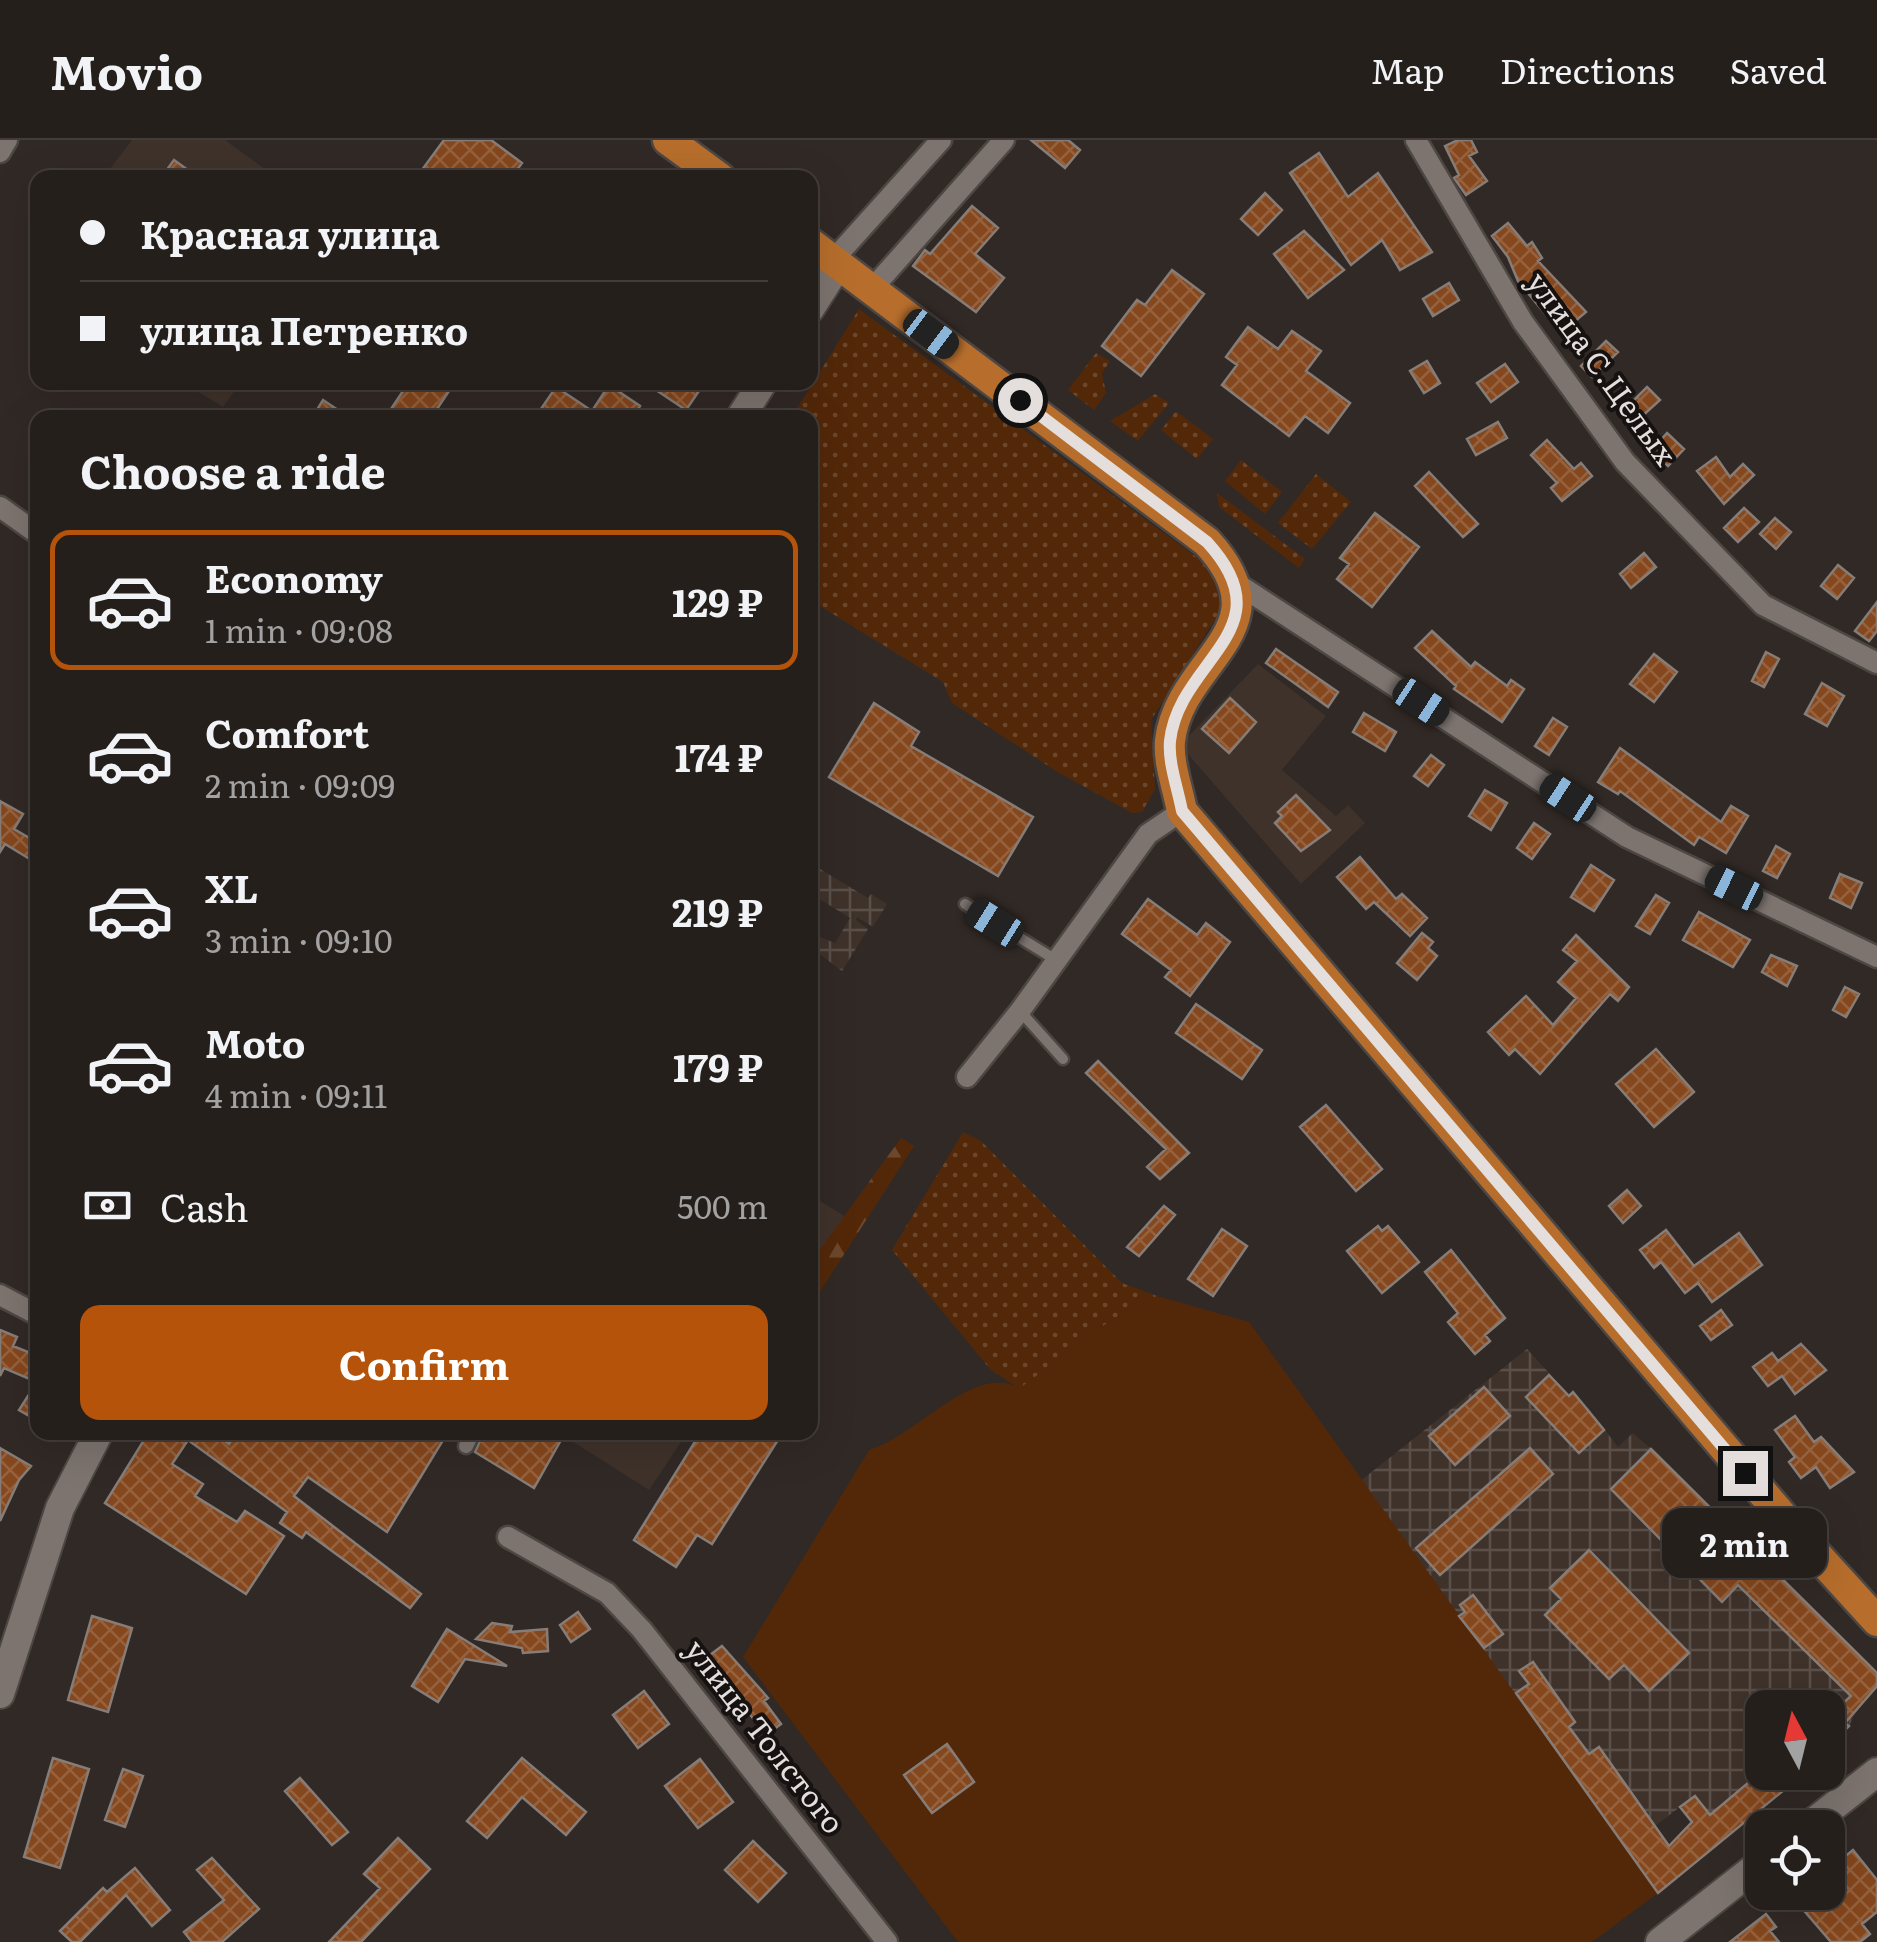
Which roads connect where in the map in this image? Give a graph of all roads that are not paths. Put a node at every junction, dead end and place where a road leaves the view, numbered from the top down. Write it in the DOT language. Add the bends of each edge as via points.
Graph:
graph roads {
  1 [pos="7,140"];
  2 [pos="668,140"];
  3 [pos="941,140"];
  4 [pos="1416,140"];
  5 [pos="995,143"];
  6 [pos="0,152"];
  7 [pos="709,170"];
  8 [pos="827,256"];
  9 [pos="818,284"];
  10 [pos="872,290"];
  11 [pos="0,507"];
  12 [pos="30,528"];
  13 [pos="1236,582"];
  14 [pos="1877,662"];
  15 [pos="1182,811"];
  16 [pos="965,904"];
  17 [pos="1877,957"];
  18 [pos="1056,960"];
  19 [pos="1020,1011"];
  20 [pos="1063,1059"];
  21 [pos="968,1076"];
  22 [pos="0,1294"];
  23 [pos="30,1311"];
  24 [pos="95,1440"];
  25 [pos="504,1543"];
  26 [pos="1877,1621"];
  27 [pos="0,1694"];
  28 [pos="1877,1772"];
  29 [pos="1829,1810"];
  30 [pos="1745,1875"];
  31 [pos="887,1942"];
  32 [pos="1660,1942"];
  1 -- 6 [label="street"];
  2 -- 7 [label="main road"];
  3 -- 8 [label="street"];
  4 -- 14 [label="street, улица С.Целых" via="1523,322 1625,462 1763,606"];
  5 -- 10 [label="street"];
  8 -- 9 [label="main road"];
  8 -- 10 [label="main road"];
  10 -- 13 [label="main road" via="1207,542"];
  11 -- 12 [label="street"];
  13 -- 15 [label="main road" via="1229,637 1191,690 1170,740"];
  13 -- 17 [label="street" via="1627,837"];
  15 -- 18 [label="street" via="1148,834"];
  15 -- 26 [label="main road"];
  16 -- 18 [label="lane"];
  18 -- 19 [label="street"];
  19 -- 20 [label="lane"];
  19 -- 21 [label="street"];
  22 -- 23 [label="street"];
  24 -- 27 [label="main road" via="60,1508"];
  25 -- 31 [label="street, улица Толстого" via="607,1593"];
  28 -- 29 [label="main road"];
  30 -- 32 [label="main road"];
}
